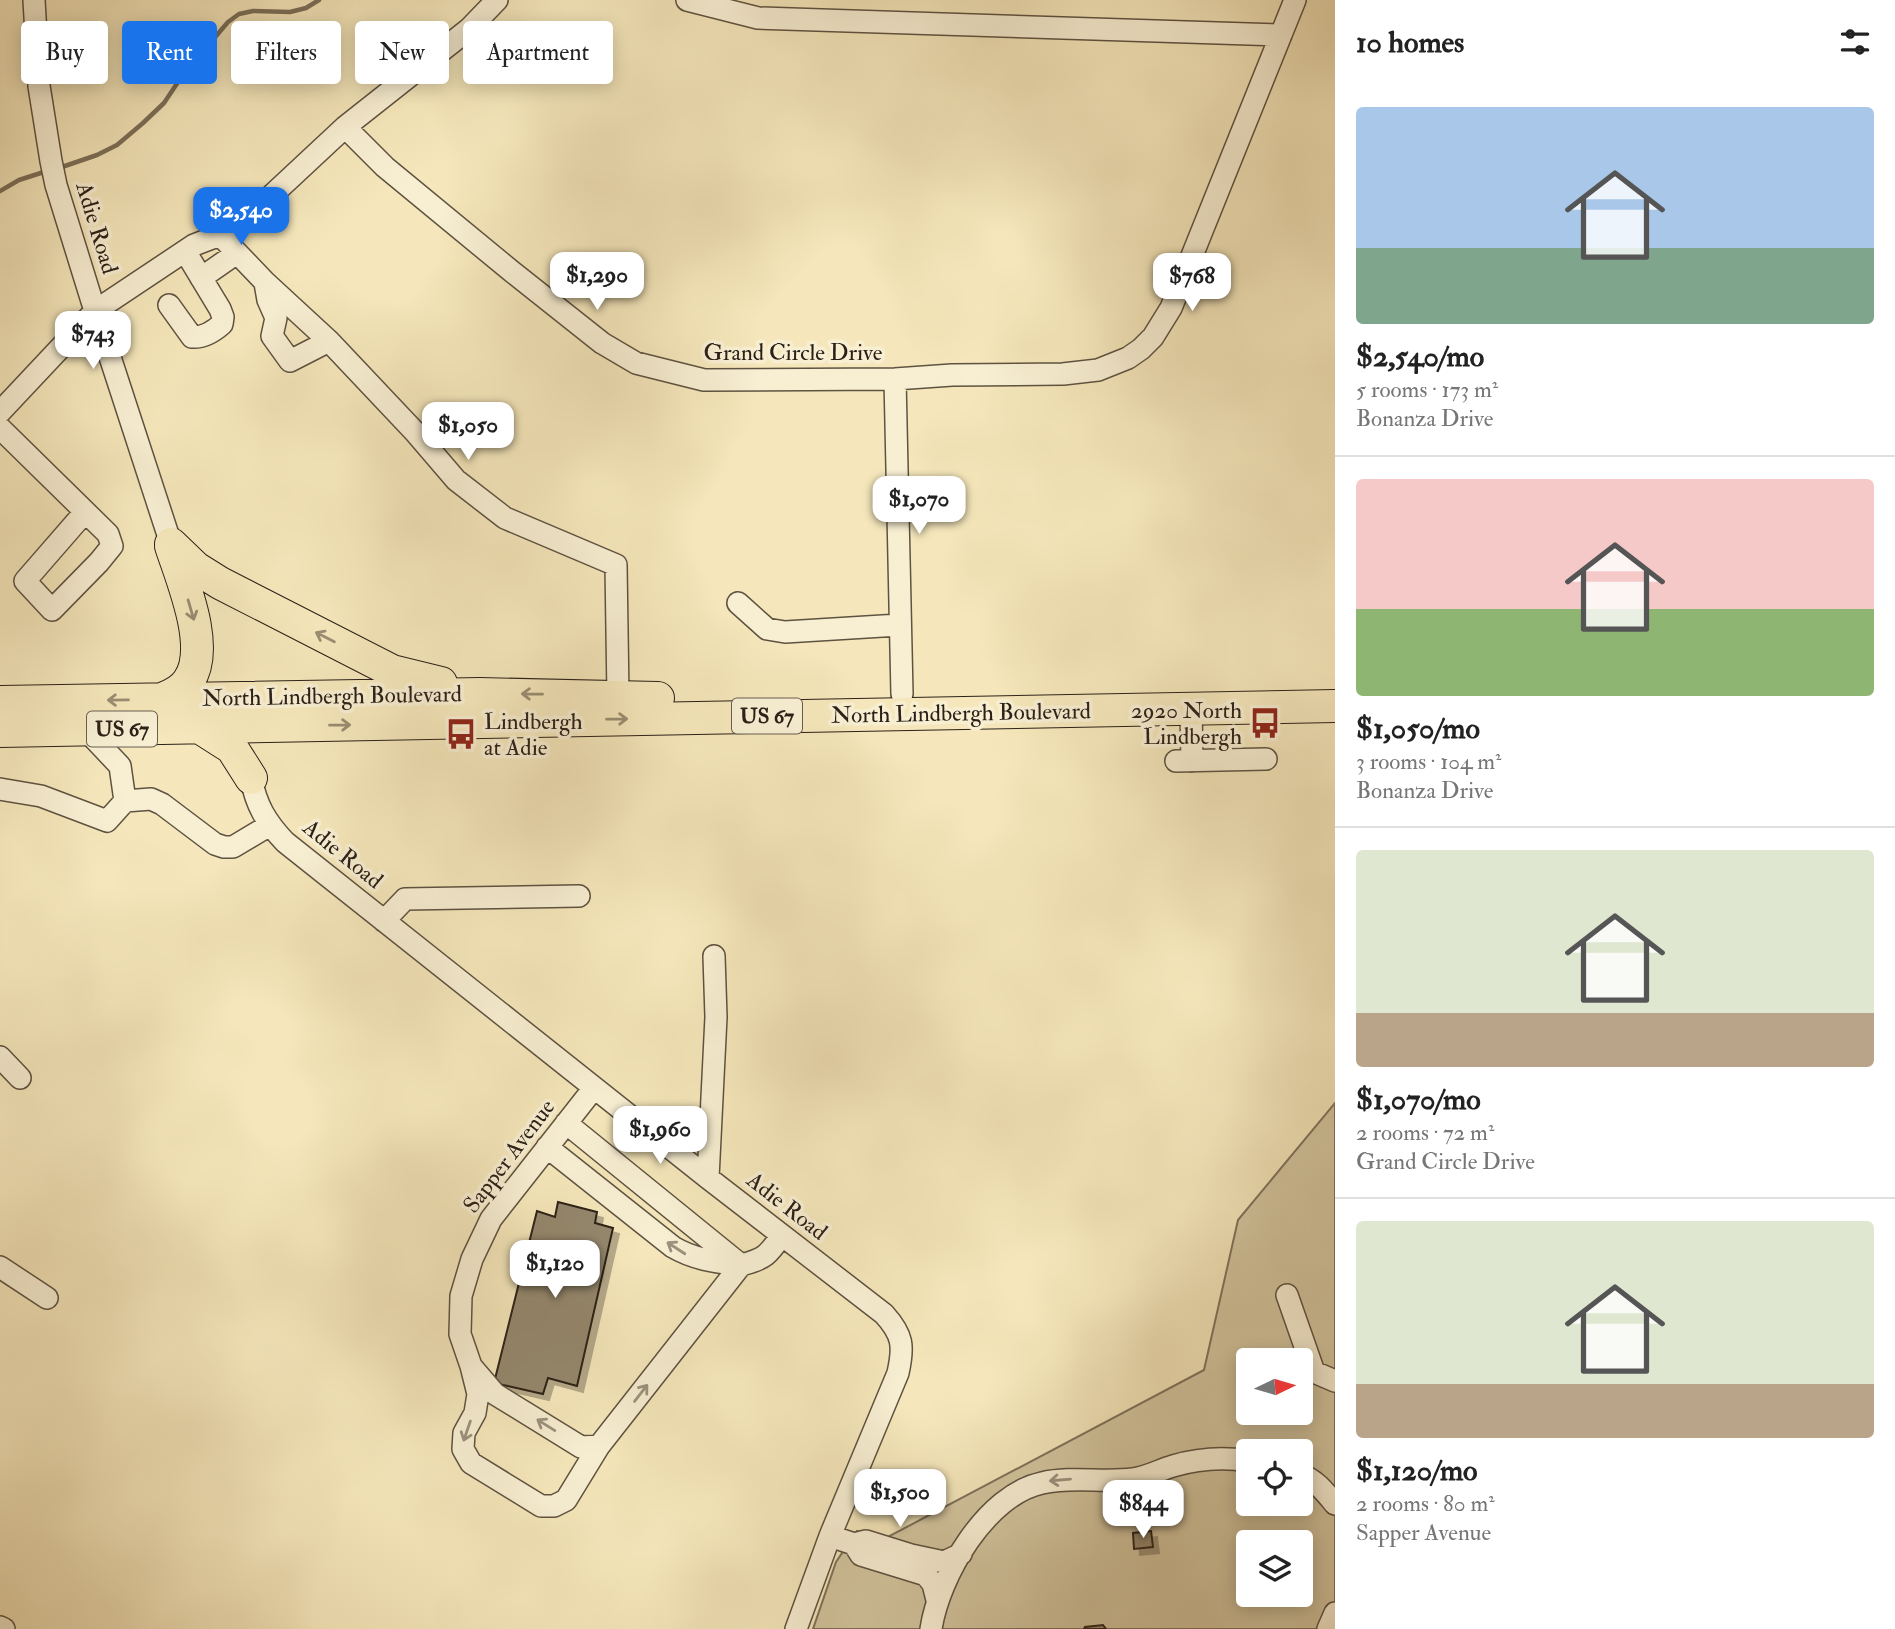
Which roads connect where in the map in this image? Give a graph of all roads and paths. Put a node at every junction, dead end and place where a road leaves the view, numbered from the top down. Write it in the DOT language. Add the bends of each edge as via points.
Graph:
graph roads {
  1 [pos="33,0"];
  2 [pos="497,0"];
  3 [pos="687,0"];
  4 [pos="1295,0"];
  5 [pos="1281,35"];
  6 [pos="345,127"];
  7 [pos="220,235"];
  8 [pos="185,251"];
  9 [pos="237,253"];
  10 [pos="201,278"];
  11 [pos="264,282"];
  12 [pos="169,305"];
  13 [pos="95,311"];
  14 [pos="329,341"];
  15 [pos="895,379"];
  16 [pos="0,412"];
  17 [pos="0,428"];
  18 [pos="85,512"];
  19 [pos="171,544"];
  20 [pos="738,603"];
  21 [pos="899,625"];
  22 [pos="1335,687"];
  23 [pos="480,694"];
  24 [pos="902,694"];
  25 [pos="618,697"];
  26 [pos="162,699"];
  27 [pos="0,702"];
  28 [pos="1335,706"];
  29 [pos="1191,709"];
  30 [pos="286,726"];
  31 [pos="199,727"];
  32 [pos="86,730"];
  33 [pos="0,731"];
  34 [pos="1266,759"];
  35 [pos="251,778"];
  36 [pos="0,789"];
  37 [pos="125,801"];
  38 [pos="270,825"];
  39 [pos="579,897"];
  40 [pos="384,921"];
  41 [pos="714,956"];
  42 [pos="0,1057"];
  43 [pos="20,1077"];
  44 [pos="594,1088"];
  45 [pos="566,1123"];
  46 [pos="547,1147"];
  47 [pos="708,1178"];
  48 [pos="782,1235"];
  49 [pos="741,1265"];
  50 [pos="0,1267"];
  51 [pos="1287,1295"];
  52 [pos="47,1298"];
  53 [pos="471,1366"];
  54 [pos="1335,1381"];
  55 [pos="599,1446"];
  56 [pos="1236,1460"];
  57 [pos="1328,1481"];
  58 [pos="1335,1504"];
  59 [pos="830,1536"];
  60 [pos="854,1544"];
  61 [pos="961,1554"];
  62 [pos="937,1600"];
  63 [pos="1335,1613"];
  64 [pos="796,1629"];
  65 [pos="931,1629"];
  66 [pos="1328,1629"];
  1 -- 13 [label="street, Adie Road" via="39,86 51,161"];
  2 -- 6 [label="street" via="469,29"];
  3 -- 5 [label="street" via="758,18"];
  4 -- 5 [label="street, Grand Circle Drive"];
  5 -- 15 [label="street, Grand Circle Drive" via="1171,308 1141,349 1098,370"];
  6 -- 7 [label="street" via="242,223"];
  6 -- 15 [label="street, Grand Circle Drive" via="385,167 547,299 602,343 636,363 704,380"];
  7 -- 8 [label="street"];
  7 -- 9 [label="street"];
  8 -- 10 [label="street"];
  8 -- 13 [label="street"];
  9 -- 10 [label="street"];
  9 -- 11 [label="street"];
  10 -- 12 [label="street" via="220,309 222,324 191,337"];
  11 -- 14 [label="street"];
  11 -- 14 [label="street" via="276,318 272,336 290,361"];
  13 -- 16 [label="street"];
  13 -- 19 [label="street, Adie Road"];
  14 -- 25 [label="street" via="456,480 505,518 617,565"];
  15 -- 21 [label="street, Grand Circle Drive"];
  17 -- 18 [label="street"];
  23 -- 19 [label="highway, one-way" via="391,671 220,583"];
  19 -- 26 [label="highway, one-way" via="194,620 196,666 175,694"];
  20 -- 21 [label="street" via="767,629 785,632"];
  21 -- 24 [label="street, Grand Circle Drive"];
  22 -- 24 [label="highway, North Lindbergh Boulevard / US 67"];
  25 -- 23 [label="highway, North Lindbergh Boulevard / US 67, one-way"];
  23 -- 26 [label="highway, North Lindbergh Boulevard / US 67"];
  24 -- 25 [label="highway, North Lindbergh Boulevard / US 67"];
  26 -- 27 [label="highway, North Lindbergh Boulevard / US 67, one-way"];
  28 -- 29 [label="highway, North Lindbergh Boulevard / US 67"];
  30 -- 29 [label="highway, North Lindbergh Boulevard / US 67, one-way"];
  29 -- 34 [label="street" via="1184,761"];
  30 -- 31 [label="highway, North Lindbergh Boulevard / US 67"];
  30 -- 35 [label="highway" via="268,735 257,748"];
  31 -- 32 [label="highway, North Lindbergh Boulevard / US 67"];
  31 -- 35 [label="highway" via="232,748"];
  32 -- 33 [label="highway, North Lindbergh Boulevard / US 67"];
  32 -- 37 [label="street" via="120,766"];
  35 -- 38 [label="street, Adie Road" via="257,804"];
  36 -- 37 [label="street" via="41,796 107,821"];
  37 -- 38 [label="street" via="152,799 224,847 233,847"];
  38 -- 40 [label="street, Adie Road"];
  39 -- 40 [label="street" via="405,899"];
  40 -- 44 [label="street, Adie Road"];
  41 -- 47 [label="street" via="716,1017"];
  42 -- 43 [label="street"];
  44 -- 45 [label="street, Sapper Avenue"];
  44 -- 47 [label="street, Adie Road"];
  45 -- 46 [label="street, Sapper Avenue"];
  45 -- 49 [label="street"];
  49 -- 46 [label="street, one-way" via="687,1255 673,1247"];
  46 -- 53 [label="street, Sapper Avenue" via="491,1219 472,1259 461,1296 460,1334"];
  47 -- 48 [label="street, Adie Road"];
  48 -- 49 [label="street" via="758,1261"];
  48 -- 59 [label="street, Adie Road" via="884,1314 900,1337 898,1373"];
  55 -- 49 [label="street, one-way"];
  50 -- 52 [label="street"];
  51 -- 54 [label="street" via="1314,1371"];
  55 -- 53 [label="street, one-way" via="581,1447 495,1394"];
  53 -- 55 [label="street, one-way" via="478,1394 463,1449 471,1462 541,1506 566,1500"];
  56 -- 61 [label="street, one-way" via="1208,1459 1135,1479 1060,1479 1019,1490 992,1511"];
  57 -- 58 [label="street"];
  59 -- 60 [label="street"];
  59 -- 64 [label="street, Adie Road"];
  60 -- 61 [label="street" via="866,1541 944,1562"];
  60 -- 62 [label="street" via="860,1555 926,1575"];
  61 -- 62 [label="street"];
  62 -- 65 [label="street"];
  63 -- 66 [label="street"];
}
